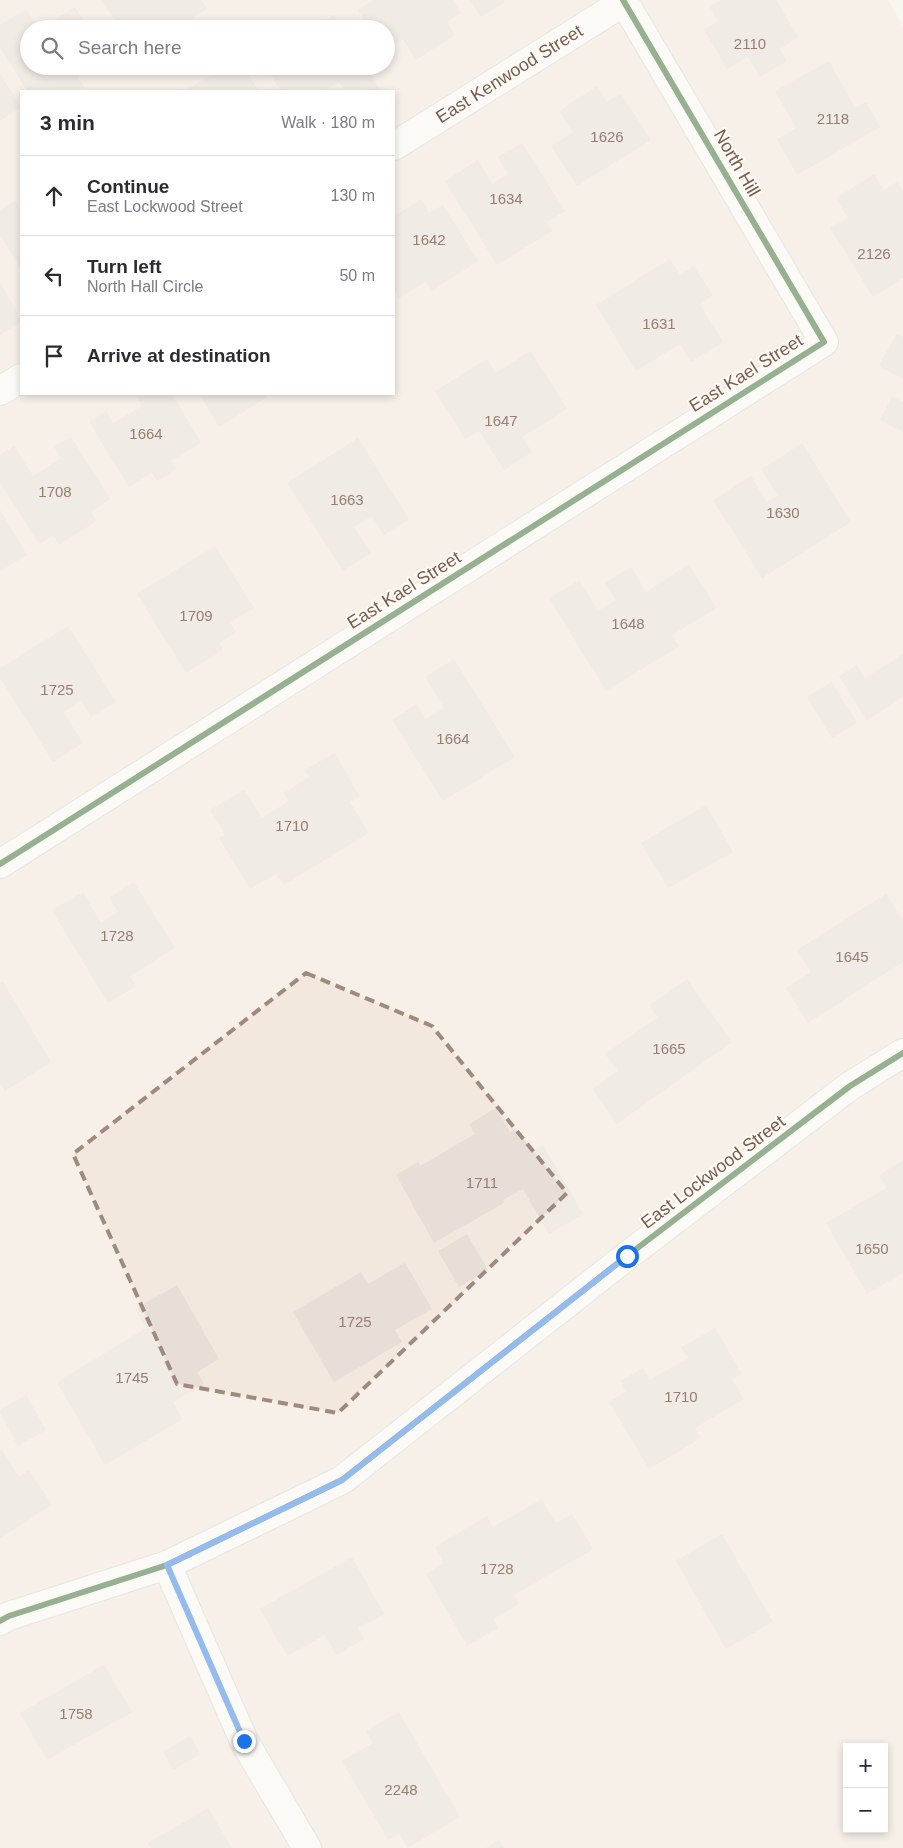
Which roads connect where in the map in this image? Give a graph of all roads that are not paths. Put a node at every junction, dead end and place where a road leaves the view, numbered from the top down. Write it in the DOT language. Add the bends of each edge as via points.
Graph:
graph roads {
  1 [pos="624,1"];
  2 [pos="395,145"];
  3 [pos="824,342"];
  4 [pos="20,379"];
  5 [pos="0,391"];
  6 [pos="0,864"];
  7 [pos="903,1053"];
  8 [pos="167,1565"];
  9 [pos="0,1621"];
  10 [pos="307,1848"];
  1 -- 2 [label="street, East Kenwood Street"];
  1 -- 3 [label="street, North Hill"];
  3 -- 6 [label="street, East Kael Street"];
  4 -- 5 [label="street"];
  7 -- 8 [label="street, East Lockwood Street" via="850,1086 796,1127 342,1480"];
  8 -- 9 [label="street, East Lockwood Street"];
  8 -- 10 [label="street" via="244,1741"];
}
